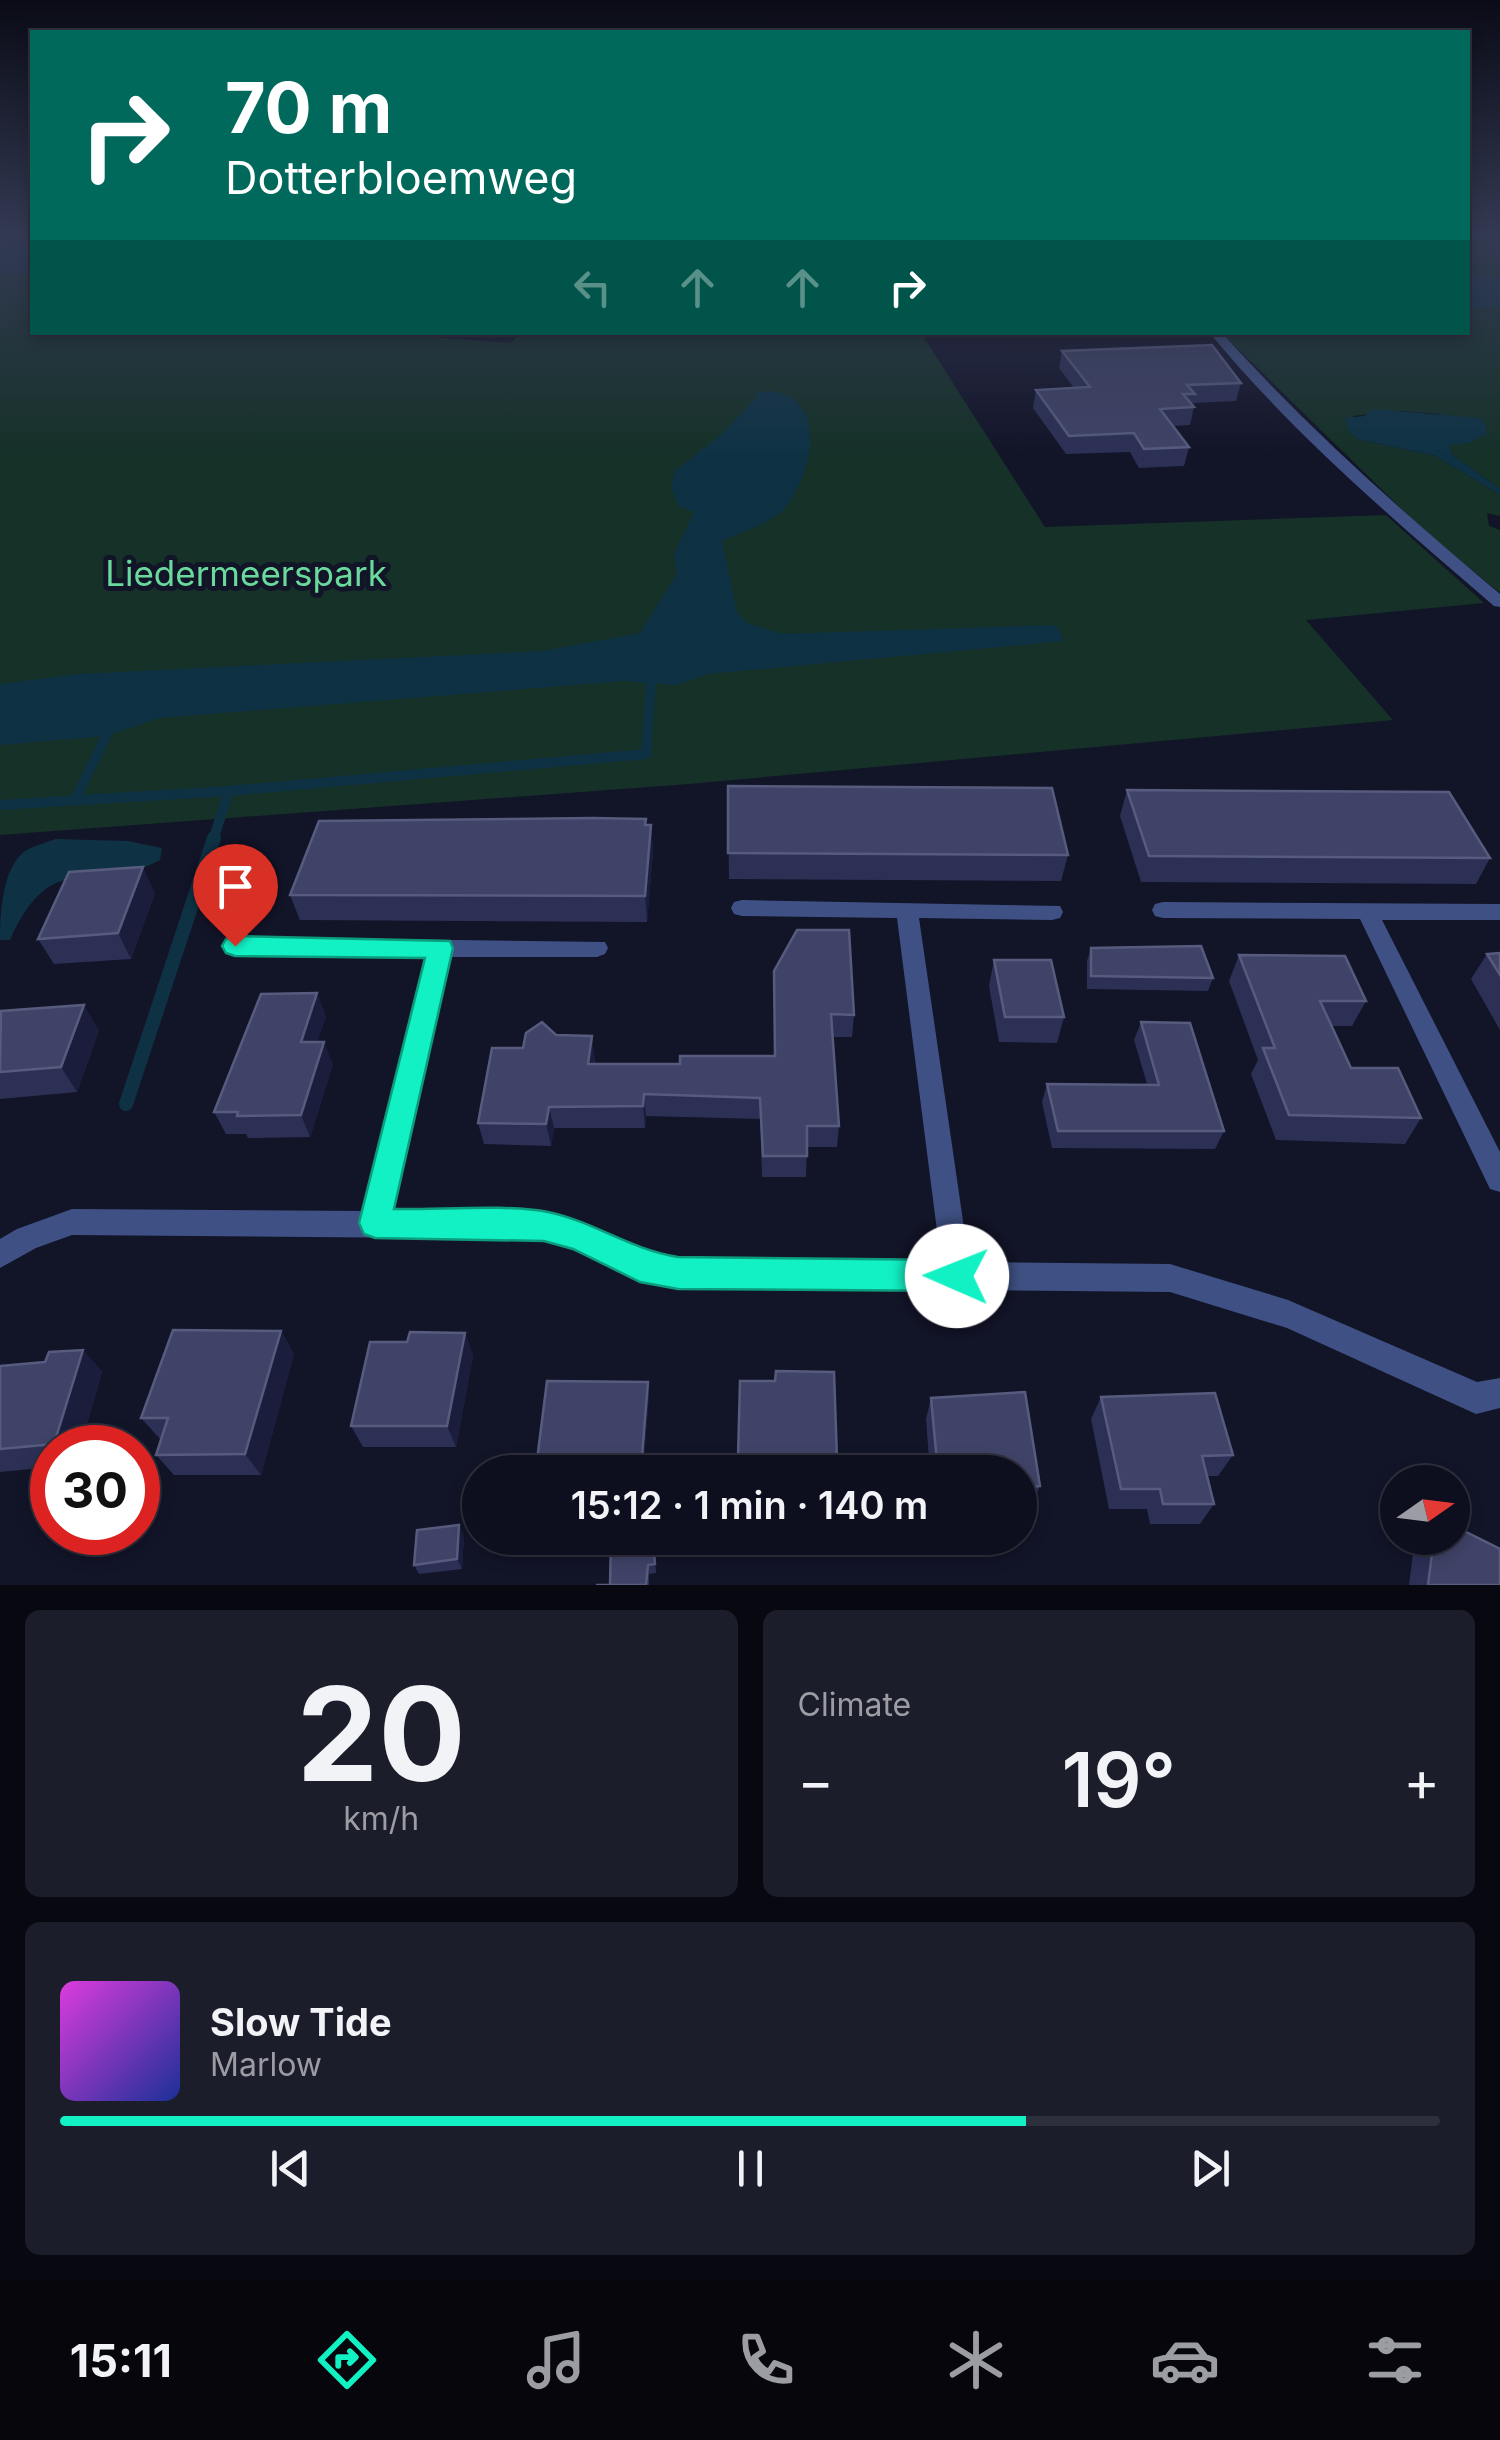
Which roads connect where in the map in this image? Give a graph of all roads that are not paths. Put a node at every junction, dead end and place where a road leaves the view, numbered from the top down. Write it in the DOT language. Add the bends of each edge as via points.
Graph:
graph roads {
  1 [pos="1217,335"];
  2 [pos="1500,602"];
  3 [pos="742,908"];
  4 [pos="1163,910"];
  5 [pos="907,911"];
  6 [pos="1052,912"];
  7 [pos="1500,912"];
  8 [pos="1368,914"];
  9 [pos="235,946"];
  10 [pos="440,948"];
  11 [pos="597,948"];
  12 [pos="1500,1180"];
  13 [pos="375,1223"];
  14 [pos="0,1254"];
  15 [pos="957,1276"];
  16 [pos="1492,1401"];
  1 -- 2 [label="street" via="1412,528"];
  3 -- 5 [label="street"];
  4 -- 8 [label="street"];
  5 -- 6 [label="street"];
  5 -- 15 [label="street"];
  7 -- 8 [label="street"];
  8 -- 12 [label="street"];
  9 -- 10 [label="street"];
  10 -- 11 [label="street"];
  10 -- 13 [label="street"];
  13 -- 14 [label="street" via="72,1222"];
  13 -- 15 [label="street" via="544,1226 640,1266 678,1273"];
  15 -- 16 [label="street" via="1170,1278 1219,1289"];
}
